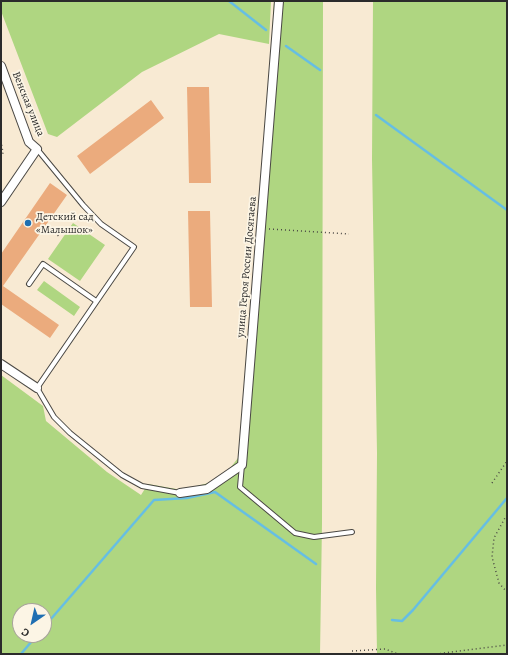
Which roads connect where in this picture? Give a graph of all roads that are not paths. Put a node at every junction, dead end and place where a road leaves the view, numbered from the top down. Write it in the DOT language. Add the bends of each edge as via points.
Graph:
graph roads {
  1 [pos="279,1"];
  2 [pos="1,66"];
  3 [pos="37,149"];
  4 [pos="1,202"];
  5 [pos="29,284"];
  6 [pos="96,301"];
  7 [pos="1,364"];
  8 [pos="37,388"];
  9 [pos="242,465"];
  10 [pos="180,493"];
  11 [pos="352,532"];
  1 -- 9 [label="street, улица Героя России Досягаева"];
  2 -- 3 [label="street, Венская улица" via="29,142"];
  3 -- 4 [label="street"];
  3 -- 6 [label="lane" via="101,224 134,247"];
  5 -- 6 [label="lane" via="43,264"];
  6 -- 8 [label="lane"];
  7 -- 8 [label="street"];
  8 -- 10 [label="lane" via="54,418 122,475 142,486"];
  9 -- 10 [label="street" via="206,489"];
  9 -- 11 [label="lane" via="240,487 295,533 314,537"];
}
